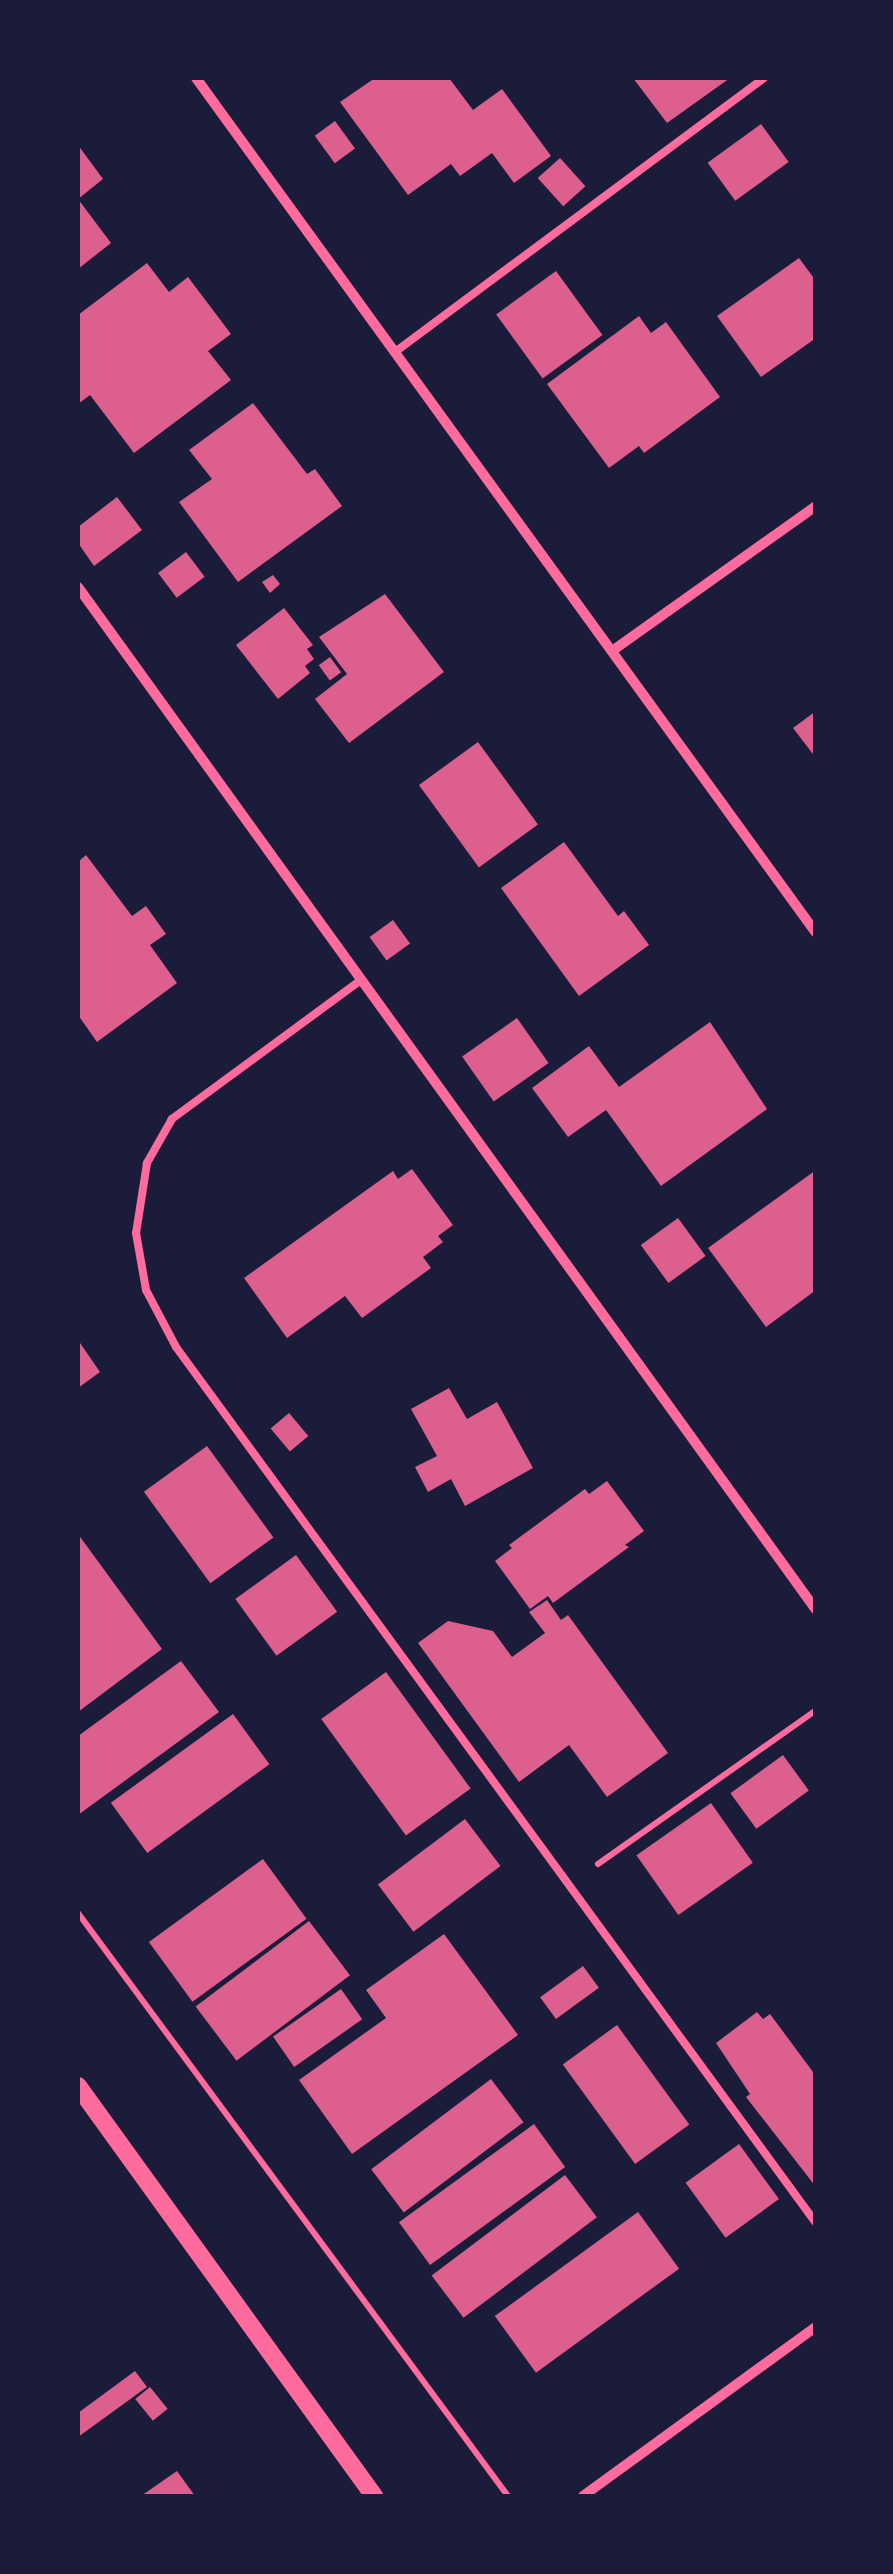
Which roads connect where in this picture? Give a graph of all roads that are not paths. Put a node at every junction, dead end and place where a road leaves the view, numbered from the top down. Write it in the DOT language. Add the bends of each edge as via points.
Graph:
graph roads {
  1 [pos="196,78"];
  2 [pos="764,78"];
  3 [pos="394,352"];
  4 [pos="816,506"];
  5 [pos="78,586"];
  6 [pos="612,651"];
  7 [pos="816,933"];
  8 [pos="361,980"];
  9 [pos="816,1610"];
  10 [pos="78,2086"];
  11 [pos="816,2223"];
  12 [pos="816,2327"];
  13 [pos="374,2496"];
  14 [pos="583,2496"];
  1 -- 3 [label="street"];
  2 -- 3 [label="lane"];
  3 -- 6 [label="street"];
  4 -- 6 [label="street"];
  5 -- 8 [label="street"];
  6 -- 7 [label="street"];
  8 -- 9 [label="street"];
  8 -- 11 [label="lane" via="172,1119 144,1180 136,1233 146,1290 176,1346"];
  10 -- 13 [label="street"];
  12 -- 14 [label="street"];
}
